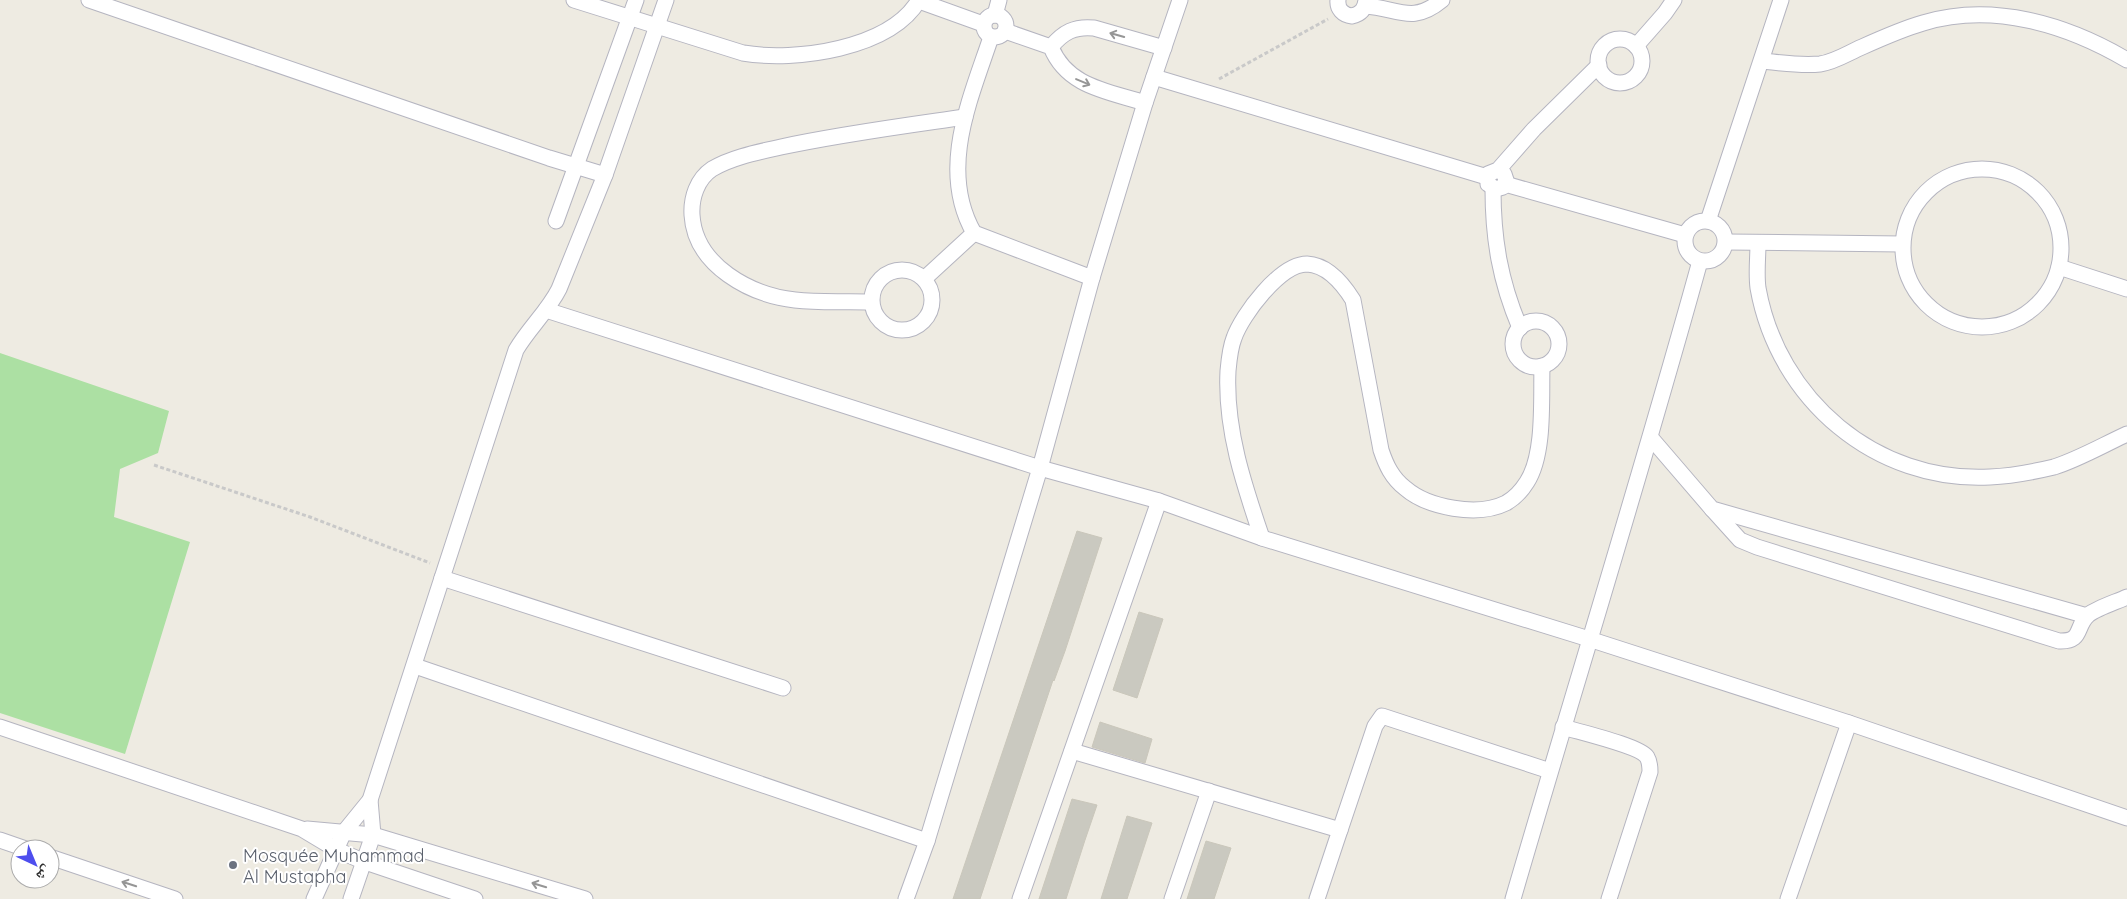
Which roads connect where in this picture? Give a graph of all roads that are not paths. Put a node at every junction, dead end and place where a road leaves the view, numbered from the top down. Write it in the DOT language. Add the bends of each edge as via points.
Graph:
graph roads {
  1 [pos="89,0"];
  2 [pos="574,0"];
  3 [pos="636,0"];
  4 [pos="666,0"];
  5 [pos="919,0"];
  6 [pos="1180,0"];
  7 [pos="1442,0"];
  8 [pos="1674,0"];
  9 [pos="1782,0"];
  10 [pos="1366,3"];
  11 [pos="1340,6"];
  12 [pos="629,19"];
  13 [pos="995,22"];
  14 [pos="657,27"];
  15 [pos="1636,46"];
  16 [pos="1052,47"];
  17 [pos="1164,48"];
  18 [pos="2127,60"];
  19 [pos="1763,61"];
  20 [pos="1599,65"];
  21 [pos="1154,77"];
  22 [pos="1145,103"];
  23 [pos="964,117"];
  24 [pos="576,166"];
  25 [pos="605,175"];
  26 [pos="1496,180"];
  27 [pos="556,221"];
  28 [pos="1708,221"];
  29 [pos="974,233"];
  30 [pos="1686,235"];
  31 [pos="1726,242"];
  32 [pos="1758,243"];
  33 [pos="1902,244"];
  34 [pos="1700,262"];
  35 [pos="2058,267"];
  36 [pos="1092,278"];
  37 [pos="924,279"];
  38 [pos="2127,289"];
  39 [pos="871,302"];
  40 [pos="546,310"];
  41 [pos="1520,328"];
  42 [pos="1542,366"];
  43 [pos="2127,434"];
  44 [pos="1651,438"];
  45 [pos="1040,468"];
  46 [pos="1159,502"];
  47 [pos="1712,510"];
  48 [pos="1262,538"];
  49 [pos="1895,561"];
  50 [pos="1925,570"];
  51 [pos="443,573"];
  52 [pos="1889,587"];
  53 [pos="1918,596"];
  54 [pos="2127,597"];
  55 [pos="2087,616"];
  56 [pos="1589,639"];
  57 [pos="414,666"];
  58 [pos="783,688"];
  59 [pos="1849,723"];
  60 [pos="0,727"];
  61 [pos="1563,728"];
  62 [pos="1072,751"];
  63 [pos="1550,771"];
  64 [pos="1209,791"];
  65 [pos="370,800"];
  66 [pos="2127,818"];
  67 [pos="302,829"];
  68 [pos="1340,830"];
  69 [pos="344,832"];
  70 [pos="373,835"];
  71 [pos="927,841"];
  72 [pos="337,850"];
  73 [pos="60,860"];
  74 [pos="365,862"];
  75 [pos="175,899"];
  76 [pos="314,899"];
  77 [pos="351,899"];
  78 [pos="474,899"];
  79 [pos="586,899"];
  80 [pos="906,899"];
  81 [pos="1020,899"];
  82 [pos="1172,899"];
  83 [pos="1317,899"];
  84 [pos="1514,899"];
  85 [pos="1609,899"];
  86 [pos="1788,899"];
  1 -- 24 [label="street"];
  2 -- 12 [label="street"];
  3 -- 12 [label="street"];
  4 -- 14 [label="street"];
  5 -- 13 [label="street"];
  5 -- 14 [label="street" via="911,11 886,30 856,44 781,56 744,53"];
  6 -- 17 [label="street"];
  7 -- 10 [label="street" via="1411,15"];
  8 -- 15 [label="street"];
  9 -- 19 [label="street"];
  10 -- 11 [label="street" via="1355,15 1348,15"];
  12 -- 14 [label="street"];
  12 -- 24 [label="street"];
  13 -- 16 [label="street"];
  13 -- 23 [label="street"];
  14 -- 25 [label="street"];
  15 -- 20 [label="street" via="1623,39 1609,42 1600,54"];
  15 -- 20 [label="street" via="1642,64 1631,79 1613,81 1604,75"];
  17 -- 16 [label="street, one-way" via="1084,27 1065,32"];
  16 -- 22 [label="street, one-way" via="1072,77"];
  17 -- 21 [label="street"];
  18 -- 19 [label="street" via="2093,43 2022,18 1978,15 1949,16 1922,23 1821,64"];
  19 -- 28 [label="street"];
  20 -- 26 [label="street" via="1534,129"];
  21 -- 22 [label="street"];
  21 -- 26 [label="street"];
  22 -- 36 [label="street"];
  23 -- 29 [label="street" via="957,177 963,212"];
  23 -- 39 [label="street" via="767,150 714,168 699,182 693,199 694,228 708,256 726,274 746,286 788,299"];
  24 -- 25 [label="street"];
  24 -- 27 [label="street"];
  25 -- 40 [label="street" via="559,289"];
  26 -- 30 [label="street"];
  26 -- 41 [label="street" via="1493,217 1498,260 1502,282"];
  28 -- 30 [label="street" via="1690,227"];
  28 -- 31 [label="street" via="1724,232"];
  29 -- 36 [label="street"];
  29 -- 37 [label="street"];
  30 -- 34 [label="street" via="1687,252"];
  31 -- 32 [label="street"];
  31 -- 34 [label="street" via="1718,258"];
  32 -- 33 [label="street"];
  32 -- 43 [label="street" via="1758,288 1772,335 1798,384 1845,433 1890,459 1945,474 2017,475 2055,466"];
  33 -- 35 [label="street" via="1908,277 1926,305 1949,320 1976,327 1998,326 2028,312 2044,297"];
  33 -- 35 [label="street" via="1910,214 1930,189 1957,173 1988,169 2009,173 2028,183 2049,206 2060,235"];
  34 -- 44 [label="street"];
  35 -- 38 [label="street"];
  36 -- 45 [label="street"];
  37 -- 39 [label="street" via="905,270 890,272 877,282"];
  37 -- 39 [label="street" via="931,292 931,306 925,319 914,327 900,330 886,326 876,316"];
  40 -- 45 [label="street"];
  40 -- 51 [label="street" via="516,350"];
  41 -- 42 [label="street" via="1514,341 1517,355 1528,365"];
  41 -- 42 [label="street" via="1538,321 1555,330 1559,342 1557,353"];
  42 -- 48 [label="street" via="1538,455 1520,492 1505,503 1471,510 1429,502 1404,487 1386,466 1353,300 1339,281 1320,268 1305,264 1288,270 1266,289 1242,322 1234,337 1229,364 1230,414 1242,477"];
  44 -- 47 [label="street"];
  44 -- 56 [label="street"];
  45 -- 46 [label="street"];
  45 -- 71 [label="street"];
  46 -- 48 [label="street"];
  46 -- 62 [label="street"];
  47 -- 49 [label="street"];
  47 -- 52 [label="street" via="1740,540 1756,547"];
  48 -- 56 [label="street"];
  49 -- 50 [label="street"];
  49 -- 52 [label="street"];
  50 -- 53 [label="street"];
  50 -- 55 [label="street"];
  51 -- 57 [label="street"];
  51 -- 58 [label="street"];
  52 -- 53 [label="street"];
  53 -- 55 [label="street" via="2066,642 2075,638"];
  54 -- 55 [label="street"];
  56 -- 59 [label="street"];
  56 -- 61 [label="street"];
  57 -- 65 [label="street"];
  57 -- 71 [label="street"];
  59 -- 66 [label="street"];
  59 -- 86 [label="street"];
  60 -- 67 [label="street"];
  61 -- 63 [label="street"];
  61 -- 85 [label="street" via="1636,749 1648,757 1650,764"];
  62 -- 64 [label="street"];
  62 -- 81 [label="street"];
  63 -- 68 [label="street" via="1382,716 1375,726"];
  63 -- 84 [label="street"];
  64 -- 68 [label="street"];
  64 -- 82 [label="street"];
  65 -- 69 [label="street"];
  65 -- 70 [label="street"];
  67 -- 69 [label="street"];
  67 -- 72 [label="street"];
  68 -- 83 [label="street"];
  69 -- 70 [label="street"];
  69 -- 72 [label="street"];
  70 -- 74 [label="street"];
  79 -- 70 [label="street, one-way"];
  71 -- 80 [label="street"];
  72 -- 74 [label="street"];
  72 -- 76 [label="street"];
  75 -- 73 [label="street, one-way"];
  74 -- 77 [label="street"];
  74 -- 78 [label="street"];
}
